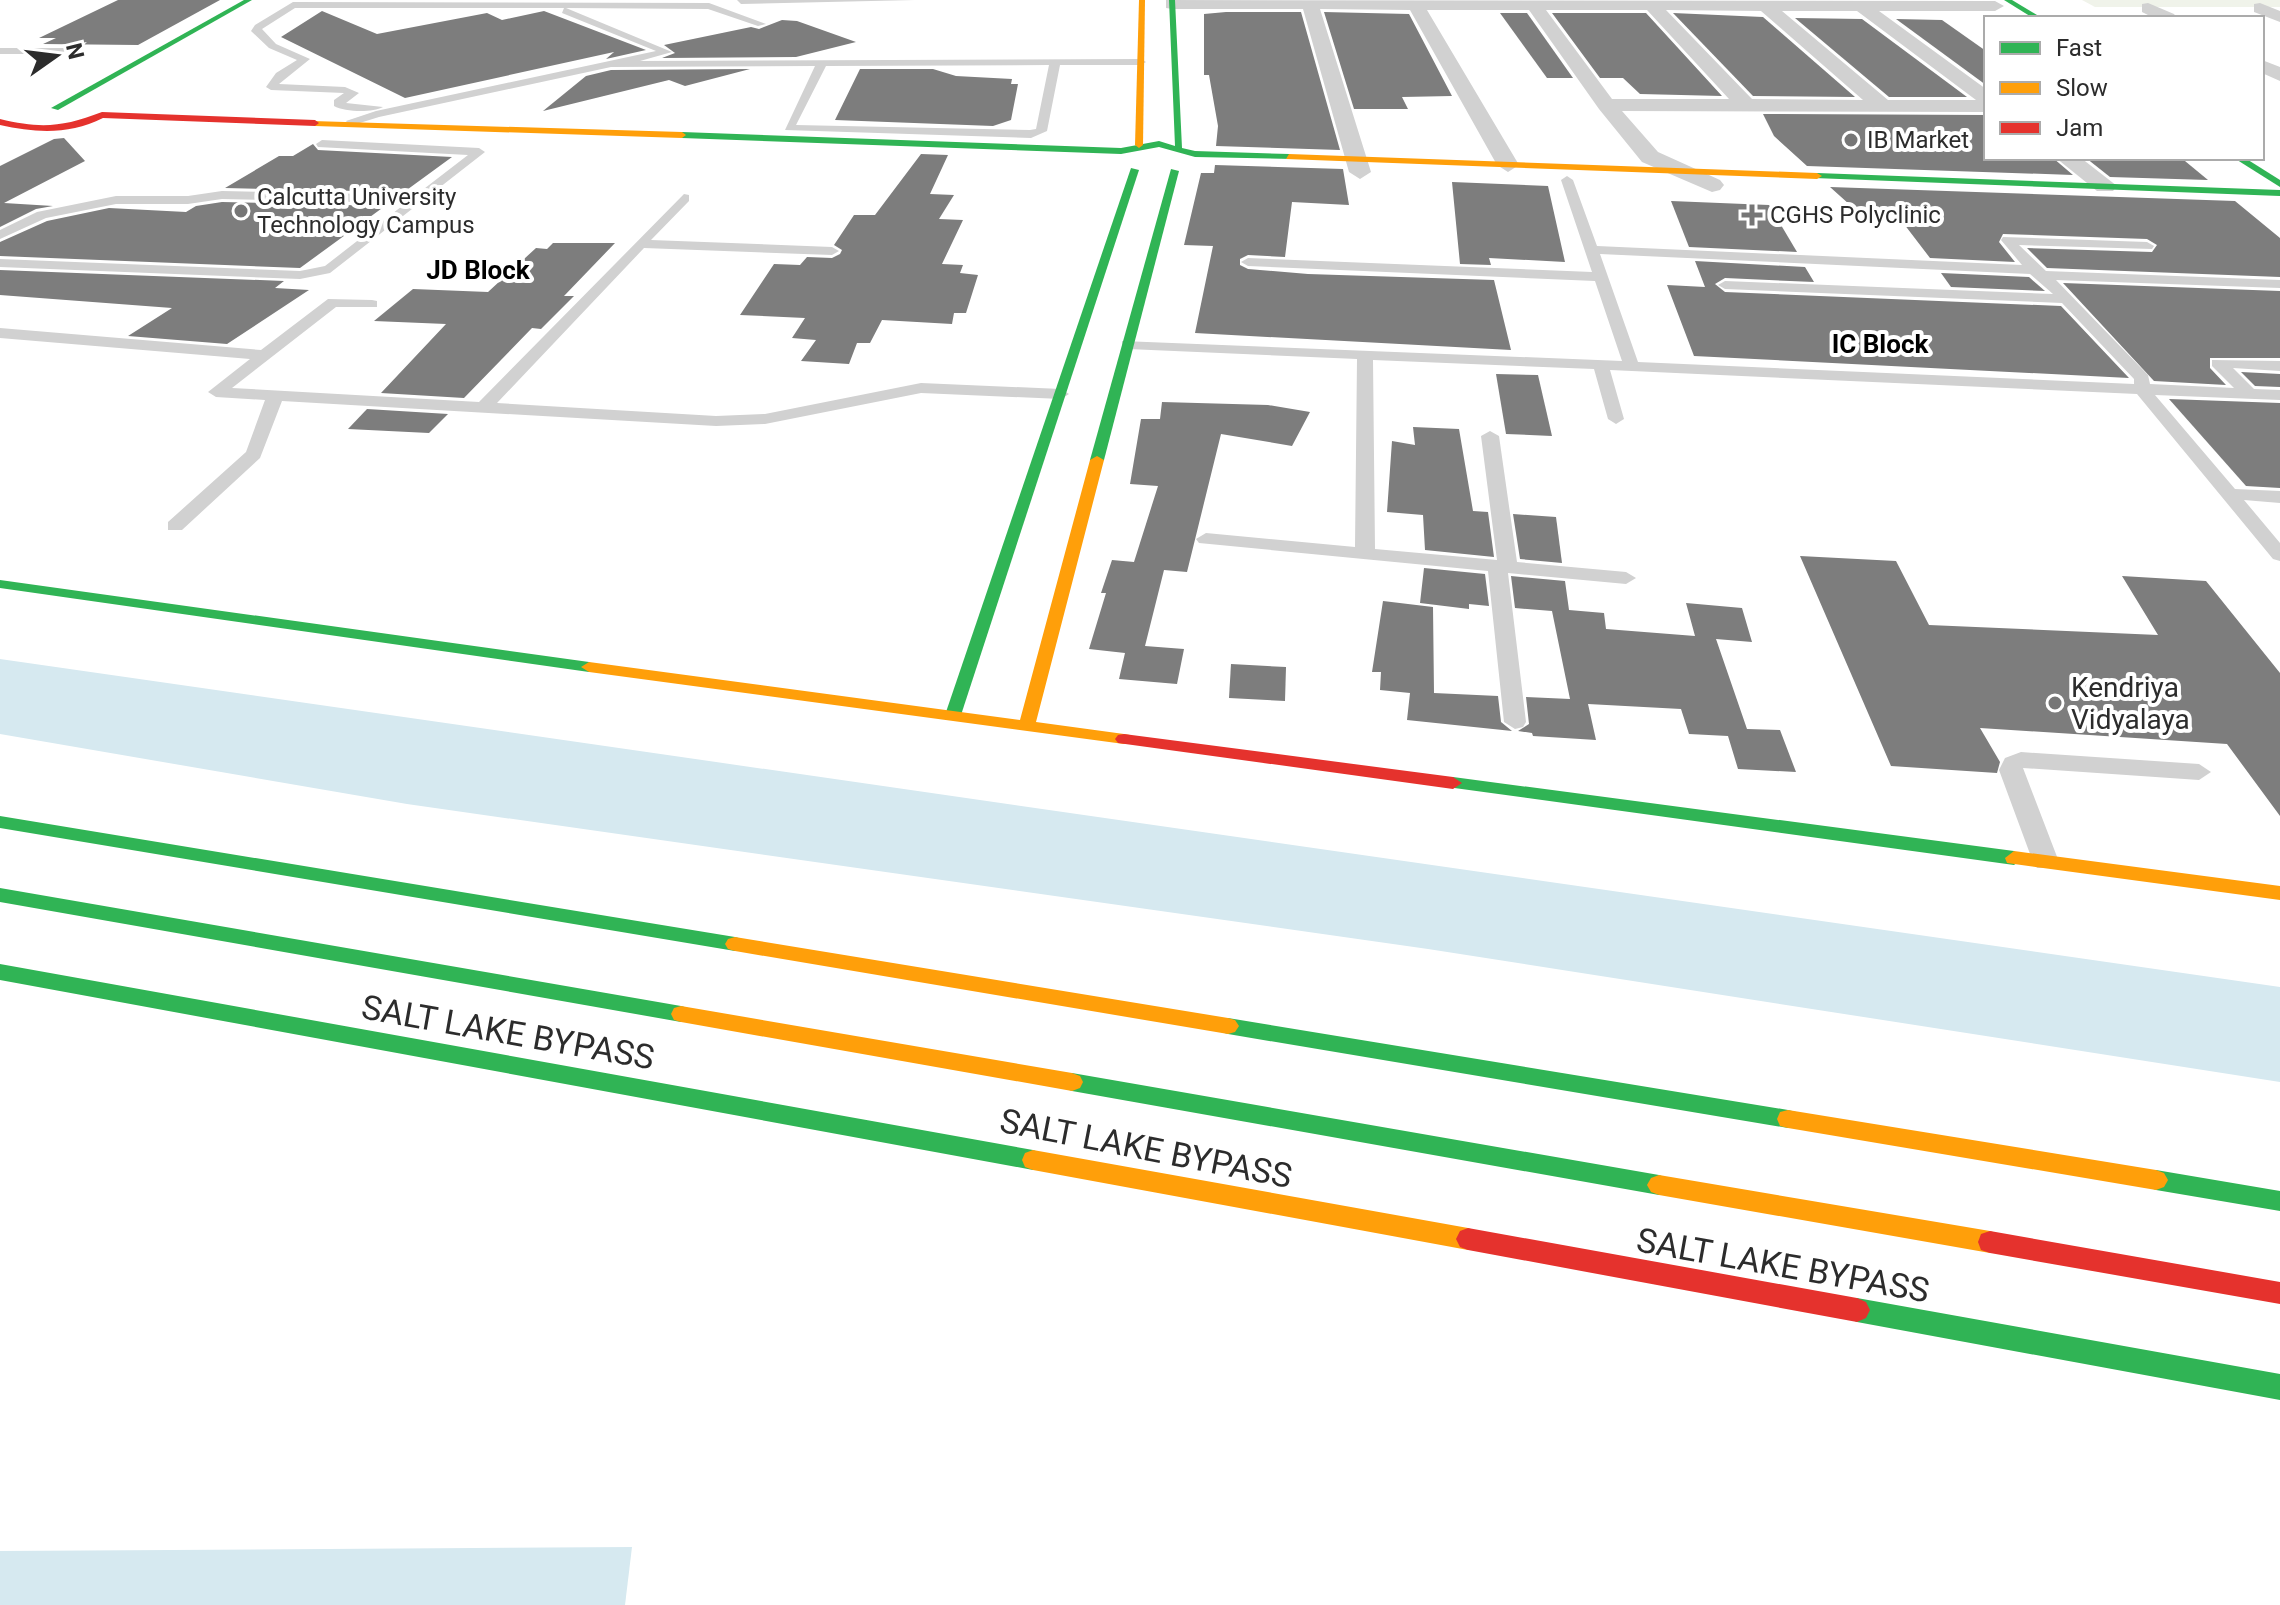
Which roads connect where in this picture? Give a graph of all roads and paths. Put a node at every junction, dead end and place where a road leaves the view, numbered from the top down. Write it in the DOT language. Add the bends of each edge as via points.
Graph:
graph roads {
  1 [pos="249,0"];
  2 [pos="277,0"];
  3 [pos="910,0"];
  4 [pos="1142,0"];
  5 [pos="741,1"];
  6 [pos="1172,2"];
  7 [pos="1996,2"];
  8 [pos="1408,3"];
  9 [pos="1310,4"];
  10 [pos="1760,4"];
  11 [pos="1534,5"];
  12 [pos="1651,5"];
  13 [pos="551,6"];
  14 [pos="1861,6"];
  15 [pos="2148,8"];
  16 [pos="2260,8"];
  17 [pos="2013,16"];
  18 [pos="2033,16"];
  19 [pos="2164,16"];
  20 [pos="2280,17"];
  21 [pos="761,24"];
  22 [pos="1141,29"];
  23 [pos="1173,29"];
  24 [pos="0,51"];
  25 [pos="80,51"];
  26 [pos="1055,62"];
  27 [pos="1141,62"];
  28 [pos="822,63"];
  29 [pos="609,64"];
  30 [pos="1984,97"];
  31 [pos="1606,105"];
  32 [pos="1746,105"];
  33 [pos="1883,106"];
  34 [pos="1984,106"];
  35 [pos="55,108"];
  36 [pos="97,110"];
  37 [pos="397,110"];
  38 [pos="1140,118"];
  39 [pos="1177,118"];
  40 [pos="350,123"];
  41 [pos="76,125"];
  42 [pos="7,128"];
  43 [pos="499,140"];
  44 [pos="322,144"];
  45 [pos="479,152"];
  46 [pos="1128,157"];
  47 [pos="1185,159"];
  48 [pos="2070,160"];
  49 [pos="2242,160"];
  50 [pos="1508,165"];
  51 [pos="1358,166"];
  52 [pos="1675,170"];
  53 [pos="1567,180"];
  54 [pos="2280,184"];
  55 [pos="1712,185"];
  56 [pos="2105,186"];
  57 [pos="2280,193"];
  58 [pos="684,198"];
  59 [pos="419,199"];
  60 [pos="2280,206"];
  61 [pos="0,235"];
  62 [pos="639,244"];
  63 [pos="2147,246"];
  64 [pos="1594,250"];
  65 [pos="832,251"];
  66 [pos="1248,262"];
  67 [pos="0,263"];
  68 [pos="2038,272"];
  69 [pos="1123,275"];
  70 [pos="1603,277"];
  71 [pos="2280,284"];
  72 [pos="1725,285"];
  73 [pos="2065,299"];
  74 [pos="372,304"];
  75 [pos="0,333"];
  76 [pos="1128,344"];
  77 [pos="264,355"];
  78 [pos="1365,356"];
  79 [pos="1601,366"];
  80 [pos="2280,366"];
  81 [pos="1632,367"];
  82 [pos="2142,389"];
  83 [pos="1061,394"];
  84 [pos="2249,394"];
  85 [pos="2280,395"];
  86 [pos="275,396"];
  87 [pos="483,408"];
  88 [pos="1616,419"];
  89 [pos="1490,436"];
  90 [pos="2230,494"];
  91 [pos="2280,497"];
  92 [pos="175,526"];
  93 [pos="1206,539"];
  94 [pos="1365,554"];
  95 [pos="2280,555"];
  96 [pos="1502,566"];
  97 [pos="1626,578"];
  98 [pos="0,584"];
  99 [pos="953,715"];
  100 [pos="1515,722"];
  101 [pos="1027,725"];
  102 [pos="2199,772"];
  103 [pos="0,822"];
  104 [pos="2046,862"];
  105 [pos="2280,893"];
  106 [pos="0,895"];
  107 [pos="0,972"];
  108 [pos="2280,1201"];
  109 [pos="2280,1293"];
  110 [pos="2280,1387"];
  1 -- 35 [label="street"];
  2 -- 36 [label="street"];
  3 -- 5 [label="lane"];
  4 -- 22 [label="street"];
  6 -- 9 [label="street"];
  6 -- 23 [label="street"];
  7 -- 14 [label="street"];
  7 -- 17 [label="street"];
  7 -- 18 [label="street"];
  8 -- 9 [label="street"];
  8 -- 11 [label="street"];
  8 -- 50 [label="street"];
  9 -- 51 [label="street"];
  10 -- 12 [label="street"];
  10 -- 14 [label="street"];
  10 -- 33 [label="street"];
  11 -- 12 [label="street"];
  11 -- 31 [label="street"];
  12 -- 32 [label="street"];
  13 -- 21 [label="lane" via="709,6"];
  13 -- 29 [label="lane" via="667,52"];
  13 -- 37 [label="lane" via="293,5 258,27 264,41 278,51 305,59 271,87 345,90 354,93 340,100 340,106"];
  14 -- 30 [label="street"];
  15 -- 19 [label="street"];
  16 -- 20 [label="street"];
  22 -- 23 [label="street"];
  22 -- 27 [label="street"];
  23 -- 39 [label="street"];
  24 -- 25 [label="lane"];
  26 -- 27 [label="lane"];
  26 -- 28 [label="lane"];
  26 -- 28 [label="lane" via="1041,131 1031,134 789,128"];
  27 -- 38 [label="street"];
  28 -- 29 [label="lane"];
  29 -- 37 [label="lane"];
  31 -- 32 [label="street"];
  31 -- 52 [label="street" via="1650,157"];
  32 -- 33 [label="street"];
  33 -- 34 [label="street"];
  35 -- 36 [label="street"];
  35 -- 42 [label="street"];
  36 -- 40 [label="street"];
  36 -- 41 [label="street"];
  37 -- 40 [label="lane"];
  38 -- 39 [label="street"];
  38 -- 46 [label="street"];
  39 -- 47 [label="street"];
  40 -- 46 [label="street"];
  41 -- 42 [label="street"];
  41 -- 43 [label="street"];
  43 -- 45 [label="lane"];
  43 -- 46 [label="street"];
  44 -- 45 [label="lane"];
  45 -- 59 [label="lane"];
  46 -- 47 [label="street"];
  46 -- 47 [label="street"];
  46 -- 69 [label="street"];
  47 -- 51 [label="street"];
  47 -- 69 [label="street"];
  48 -- 56 [label="street"];
  49 -- 54 [label="street"];
  50 -- 51 [label="street"];
  50 -- 52 [label="street"];
  51 -- 53 [label="street"];
  52 -- 55 [label="street"];
  52 -- 56 [label="street"];
  53 -- 55 [label="street"];
  53 -- 64 [label="lane"];
  55 -- 60 [label="street"];
  56 -- 57 [label="street"];
  58 -- 62 [label="lane"];
  59 -- 61 [label="lane" via="222,195 116,200 42,215"];
  59 -- 67 [label="lane" via="330,269 300,275"];
  62 -- 65 [label="lane"];
  62 -- 87 [label="lane"];
  63 -- 68 [label="lane" via="2008,240"];
  64 -- 68 [label="lane"];
  64 -- 70 [label="lane"];
  66 -- 70 [label="lane"];
  68 -- 71 [label="lane"];
  68 -- 73 [label="lane"];
  69 -- 76 [label="street"];
  69 -- 83 [label="street"];
  70 -- 81 [label="lane"];
  72 -- 73 [label="lane"];
  73 -- 82 [label="lane" via="2142,378"];
  74 -- 77 [label="lane" via="333,302"];
  75 -- 77 [label="lane"];
  76 -- 78 [label="lane"];
  76 -- 101 [label="street" via="1089,464"];
  77 -- 86 [label="lane" via="216,392"];
  78 -- 79 [label="lane"];
  78 -- 94 [label="lane"];
  79 -- 81 [label="lane"];
  79 -- 88 [label="lane"];
  80 -- 84 [label="lane" via="2218,363"];
  81 -- 82 [label="lane"];
  82 -- 84 [label="lane"];
  82 -- 90 [label="lane"];
  83 -- 87 [label="lane" via="921,388 765,419 716,421"];
  83 -- 99 [label="street" via="1045,460"];
  84 -- 85 [label="lane"];
  86 -- 87 [label="lane"];
  86 -- 92 [label="lane" via="254,454"];
  89 -- 96 [label="lane"];
  90 -- 91 [label="lane"];
  90 -- 95 [label="lane"];
  93 -- 94 [label="lane"];
  94 -- 96 [label="lane"];
  96 -- 97 [label="lane"];
  96 -- 100 [label="lane"];
  98 -- 99 [label="street"];
  99 -- 101 [label="street"];
  101 -- 104 [label="street"];
  102 -- 104 [label="lane" via="2013,763 2011,770"];
  103 -- 108 [label="street"];
  104 -- 105 [label="street"];
  106 -- 109 [label="street, SALT LAKE BYPASS"];
  107 -- 110 [label="street, SALT LAKE BYPASS"];
}
